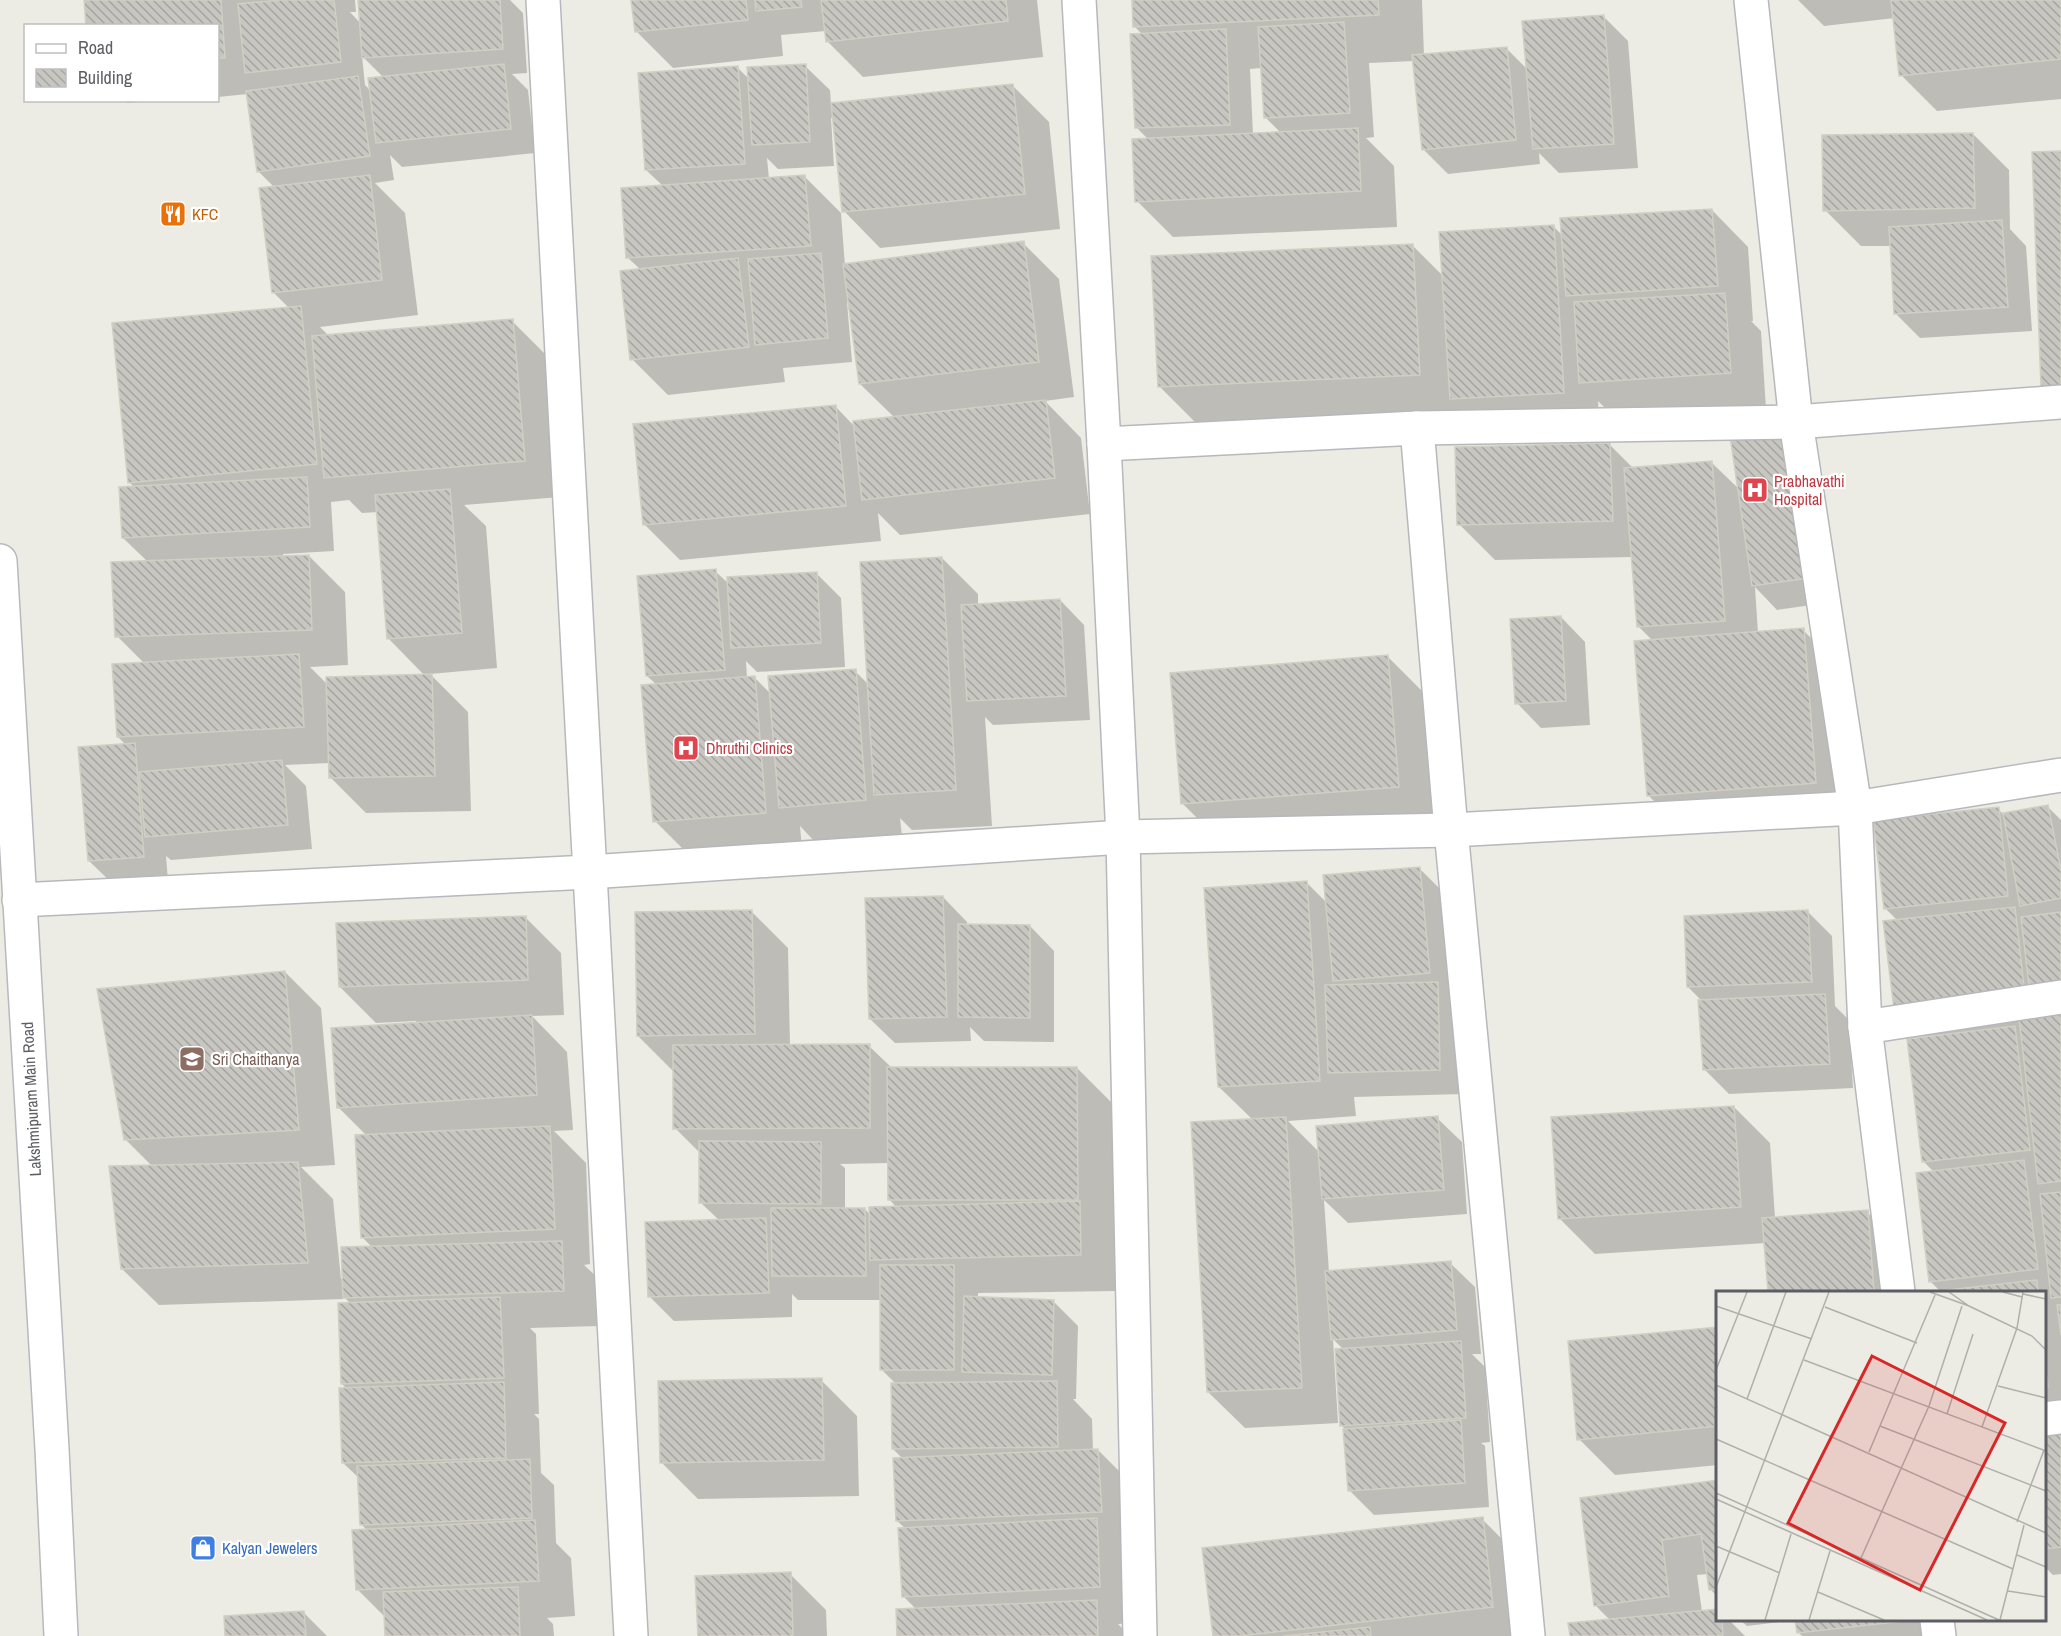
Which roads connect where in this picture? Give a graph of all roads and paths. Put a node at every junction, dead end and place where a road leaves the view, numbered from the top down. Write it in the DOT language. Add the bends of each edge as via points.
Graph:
graph roads {
  1 [pos="543,0"];
  2 [pos="1079,0"];
  3 [pos="1751,0"];
  4 [pos="2061,402"];
  5 [pos="1796,422"];
  6 [pos="1417,428"];
  7 [pos="1104,444"];
  8 [pos="0,561"];
  9 [pos="2061,775"];
  10 [pos="1855,808"];
  11 [pos="1451,830"];
  12 [pos="1123,837"];
  13 [pos="589,872"];
  14 [pos="19,900"];
  15 [pos="2061,997"];
  16 [pos="1865,1027"];
  17 [pos="1898,1291"];
  18 [pos="2061,1418"];
  19 [pos="2046,1419"];
  20 [pos="1937,1621"];
  21 [pos="61,1636"];
  22 [pos="631,1636"];
  23 [pos="1140,1636"];
  24 [pos="1528,1636"];
  25 [pos="1939,1636"];
  1 -- 13 [label="street"];
  2 -- 7 [label="street"];
  3 -- 5 [label="street"];
  4 -- 5 [label="street"];
  5 -- 6 [label="street"];
  5 -- 10 [label="street"];
  6 -- 7 [label="street"];
  6 -- 11 [label="street"];
  7 -- 12 [label="street"];
  8 -- 14 [label="street, Lakshmipuram Main Road"];
  9 -- 10 [label="street"];
  10 -- 11 [label="street"];
  10 -- 16 [label="street"];
  11 -- 12 [label="street"];
  11 -- 24 [label="street"];
  12 -- 13 [label="street"];
  12 -- 23 [label="street"];
  13 -- 14 [label="street"];
  13 -- 22 [label="street"];
  14 -- 21 [label="street, Lakshmipuram Main Road"];
  15 -- 16 [label="street"];
  16 -- 17 [label="street"];
  18 -- 19 [label="street"];
  20 -- 25 [label="street"];
}
